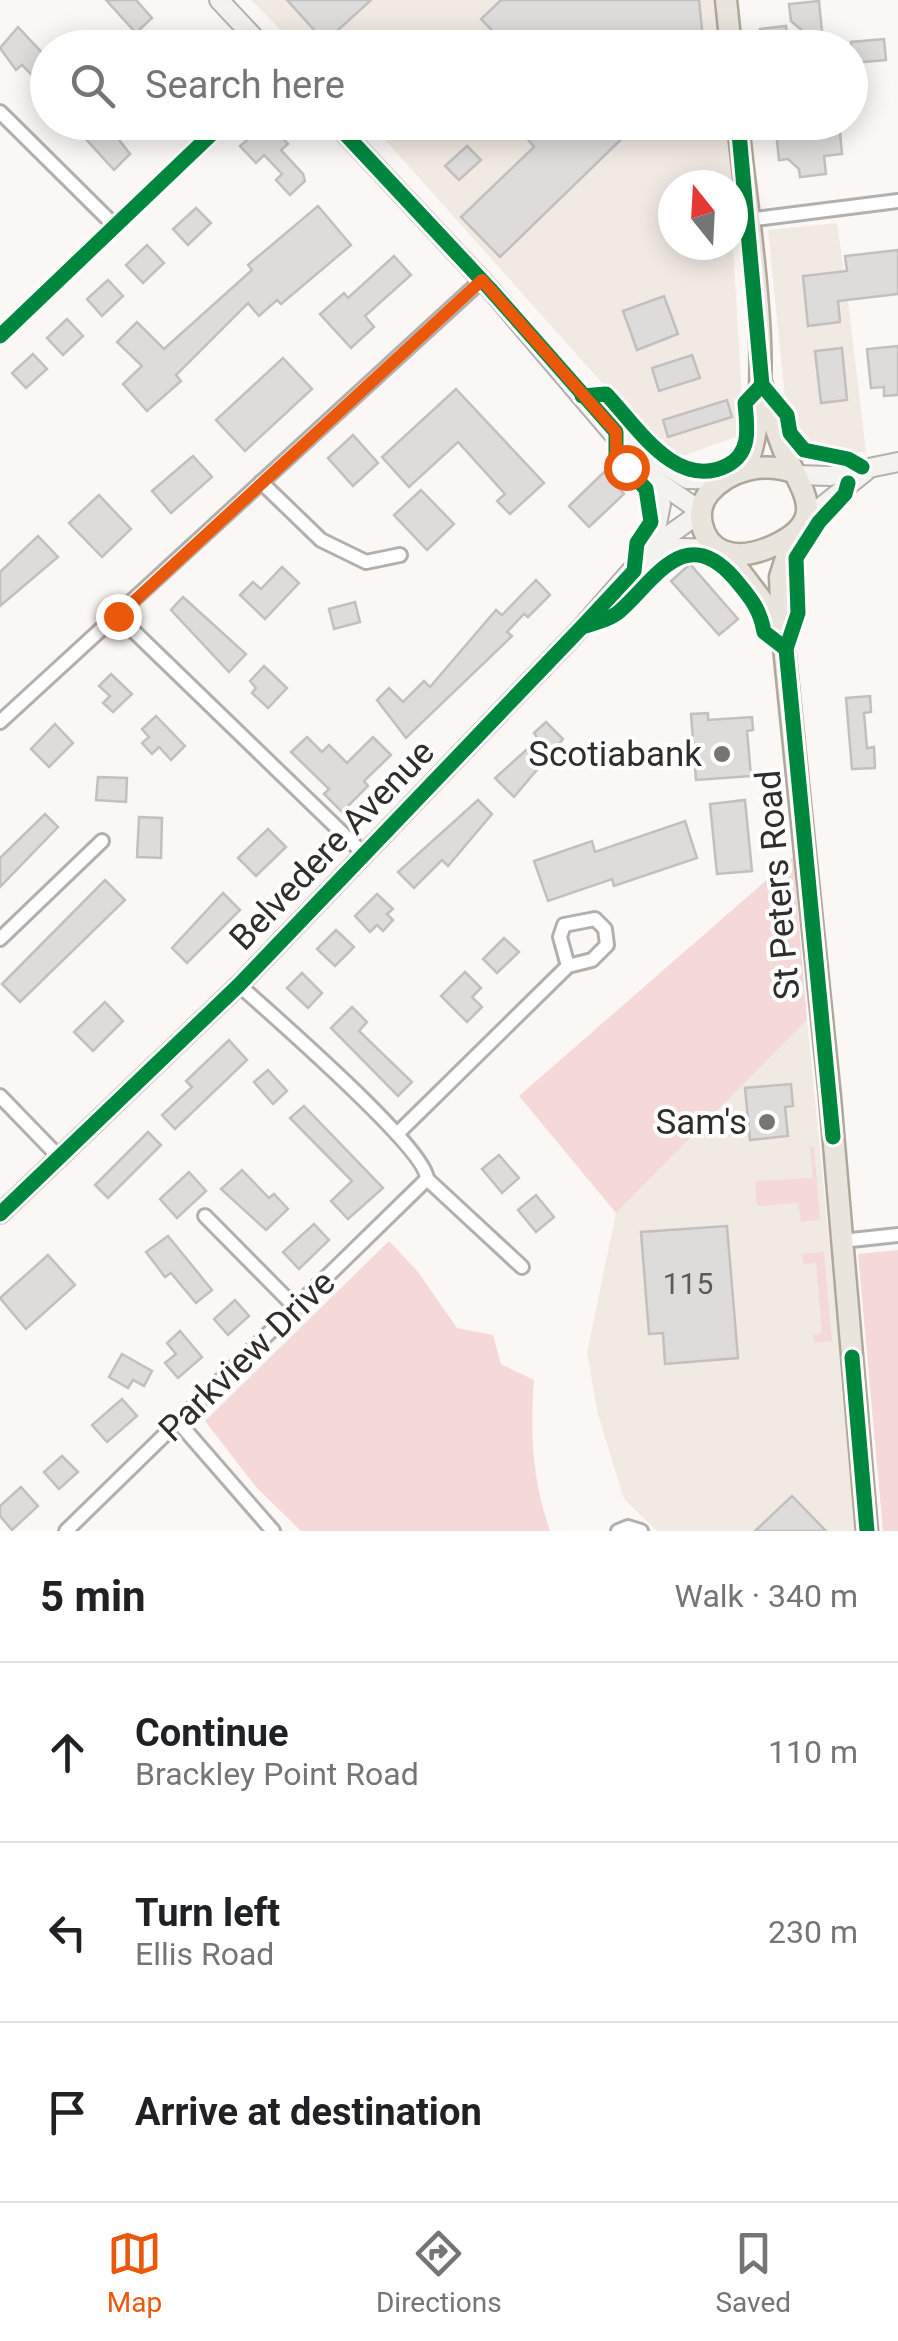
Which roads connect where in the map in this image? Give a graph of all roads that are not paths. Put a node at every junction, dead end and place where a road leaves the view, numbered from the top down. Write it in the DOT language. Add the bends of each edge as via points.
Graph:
graph roads {
  1 [pos="219,0"];
  2 [pos="726,0"];
  3 [pos="247,30"];
  4 [pos="729,30"];
  5 [pos="0,112"];
  6 [pos="205,140"];
  7 [pos="351,140"];
  8 [pos="740,140"];
  9 [pos="742,170"];
  10 [pos="898,201"];
  11 [pos="748,220"];
  12 [pos="115,226"];
  13 [pos="748,231"];
  14 [pos="482,280"];
  15 [pos="0,336"];
  16 [pos="762,385"];
  17 [pos="620,437"];
  18 [pos="898,462"];
  19 [pos="874,466"];
  20 [pos="745,470"];
  21 [pos="795,473"];
  22 [pos="647,474"];
  23 [pos="723,480"];
  24 [pos="261,482"];
  25 [pos="700,512"];
  26 [pos="799,527"];
  27 [pos="722,551"];
  28 [pos="647,554"];
  29 [pos="400,555"];
  30 [pos="118,616"];
  31 [pos="782,628"];
  32 [pos="0,722"];
  33 [pos="102,841"];
  34 [pos="364,854"];
  35 [pos="0,939"];
  36 [pos="568,966"];
  37 [pos="239,985"];
  38 [pos="0,1096"];
  39 [pos="397,1134"];
  40 [pos="59,1157"];
  41 [pos="428,1179"];
  42 [pos="0,1214"];
  43 [pos="206,1216"];
  44 [pos="898,1235"];
  45 [pos="842,1241"];
  46 [pos="522,1267"];
  47 [pos="296,1308"];
  48 [pos="180,1424"];
  49 [pos="66,1531"];
  50 [pos="273,1531"];
  51 [pos="618,1531"];
  52 [pos="641,1531"];
  53 [pos="867,1531"];
  1 -- 3 [label="main road"];
  2 -- 4 [label="main road"];
  5 -- 12 [label="street"];
  6 -- 12 [label="street"];
  7 -- 14 [label="main road"];
  8 -- 9 [label="main road"];
  10 -- 11 [label="street"];
  12 -- 15 [label="street"];
  13 -- 16 [label="main road"];
  14 -- 17 [label="main road"];
  14 -- 24 [label="street"];
  16 -- 20 [label="main road"];
  16 -- 21 [label="main road"];
  17 -- 22 [label="main road"];
  17 -- 23 [label="main road" via="687,479"];
  18 -- 19 [label="main road"];
  19 -- 21 [label="main road" via="830,476"];
  19 -- 26 [label="main road"];
  20 -- 21 [label="main road" via="779,467"];
  20 -- 23 [label="main road"];
  21 -- 26 [label="main road" via="806,495"];
  22 -- 25 [label="main road"];
  22 -- 28 [label="main road" via="662,515"];
  23 -- 25 [label="main road"];
  24 -- 29 [label="street" via="322,540 366,562"];
  24 -- 30 [label="street"];
  25 -- 27 [label="main road" via="707,537"];
  25 -- 28 [label="main road, Belvedere Avenue"];
  26 -- 27 [label="main road" via="752,553"];
  26 -- 31 [label="main road, St Peters Road" via="780,577"];
  27 -- 28 [label="main road, Belvedere Avenue"];
  27 -- 31 [label="main road"];
  28 -- 34 [label="main road, Belvedere Avenue"];
  30 -- 32 [label="street"];
  30 -- 34 [label="street"];
  31 -- 45 [label="main road, St Peters Road"];
  33 -- 35 [label="street"];
  34 -- 37 [label="main road, Belvedere Avenue"];
  36 -- 39 [label="street"];
  37 -- 39 [label="street"];
  37 -- 40 [label="main road, Belvedere Avenue"];
  38 -- 40 [label="street"];
  39 -- 41 [label="street" via="425,1165"];
  40 -- 42 [label="main road, Belvedere Avenue"];
  41 -- 46 [label="street"];
  41 -- 47 [label="street, Parkview Drive"];
  43 -- 47 [label="street"];
  44 -- 45 [label="street"];
  45 -- 53 [label="main road, St Peters Road"];
  47 -- 48 [label="street, Parkview Drive"];
  48 -- 49 [label="street, Parkview Drive"];
  48 -- 50 [label="street"];
  51 -- 52 [label="street"];
}
